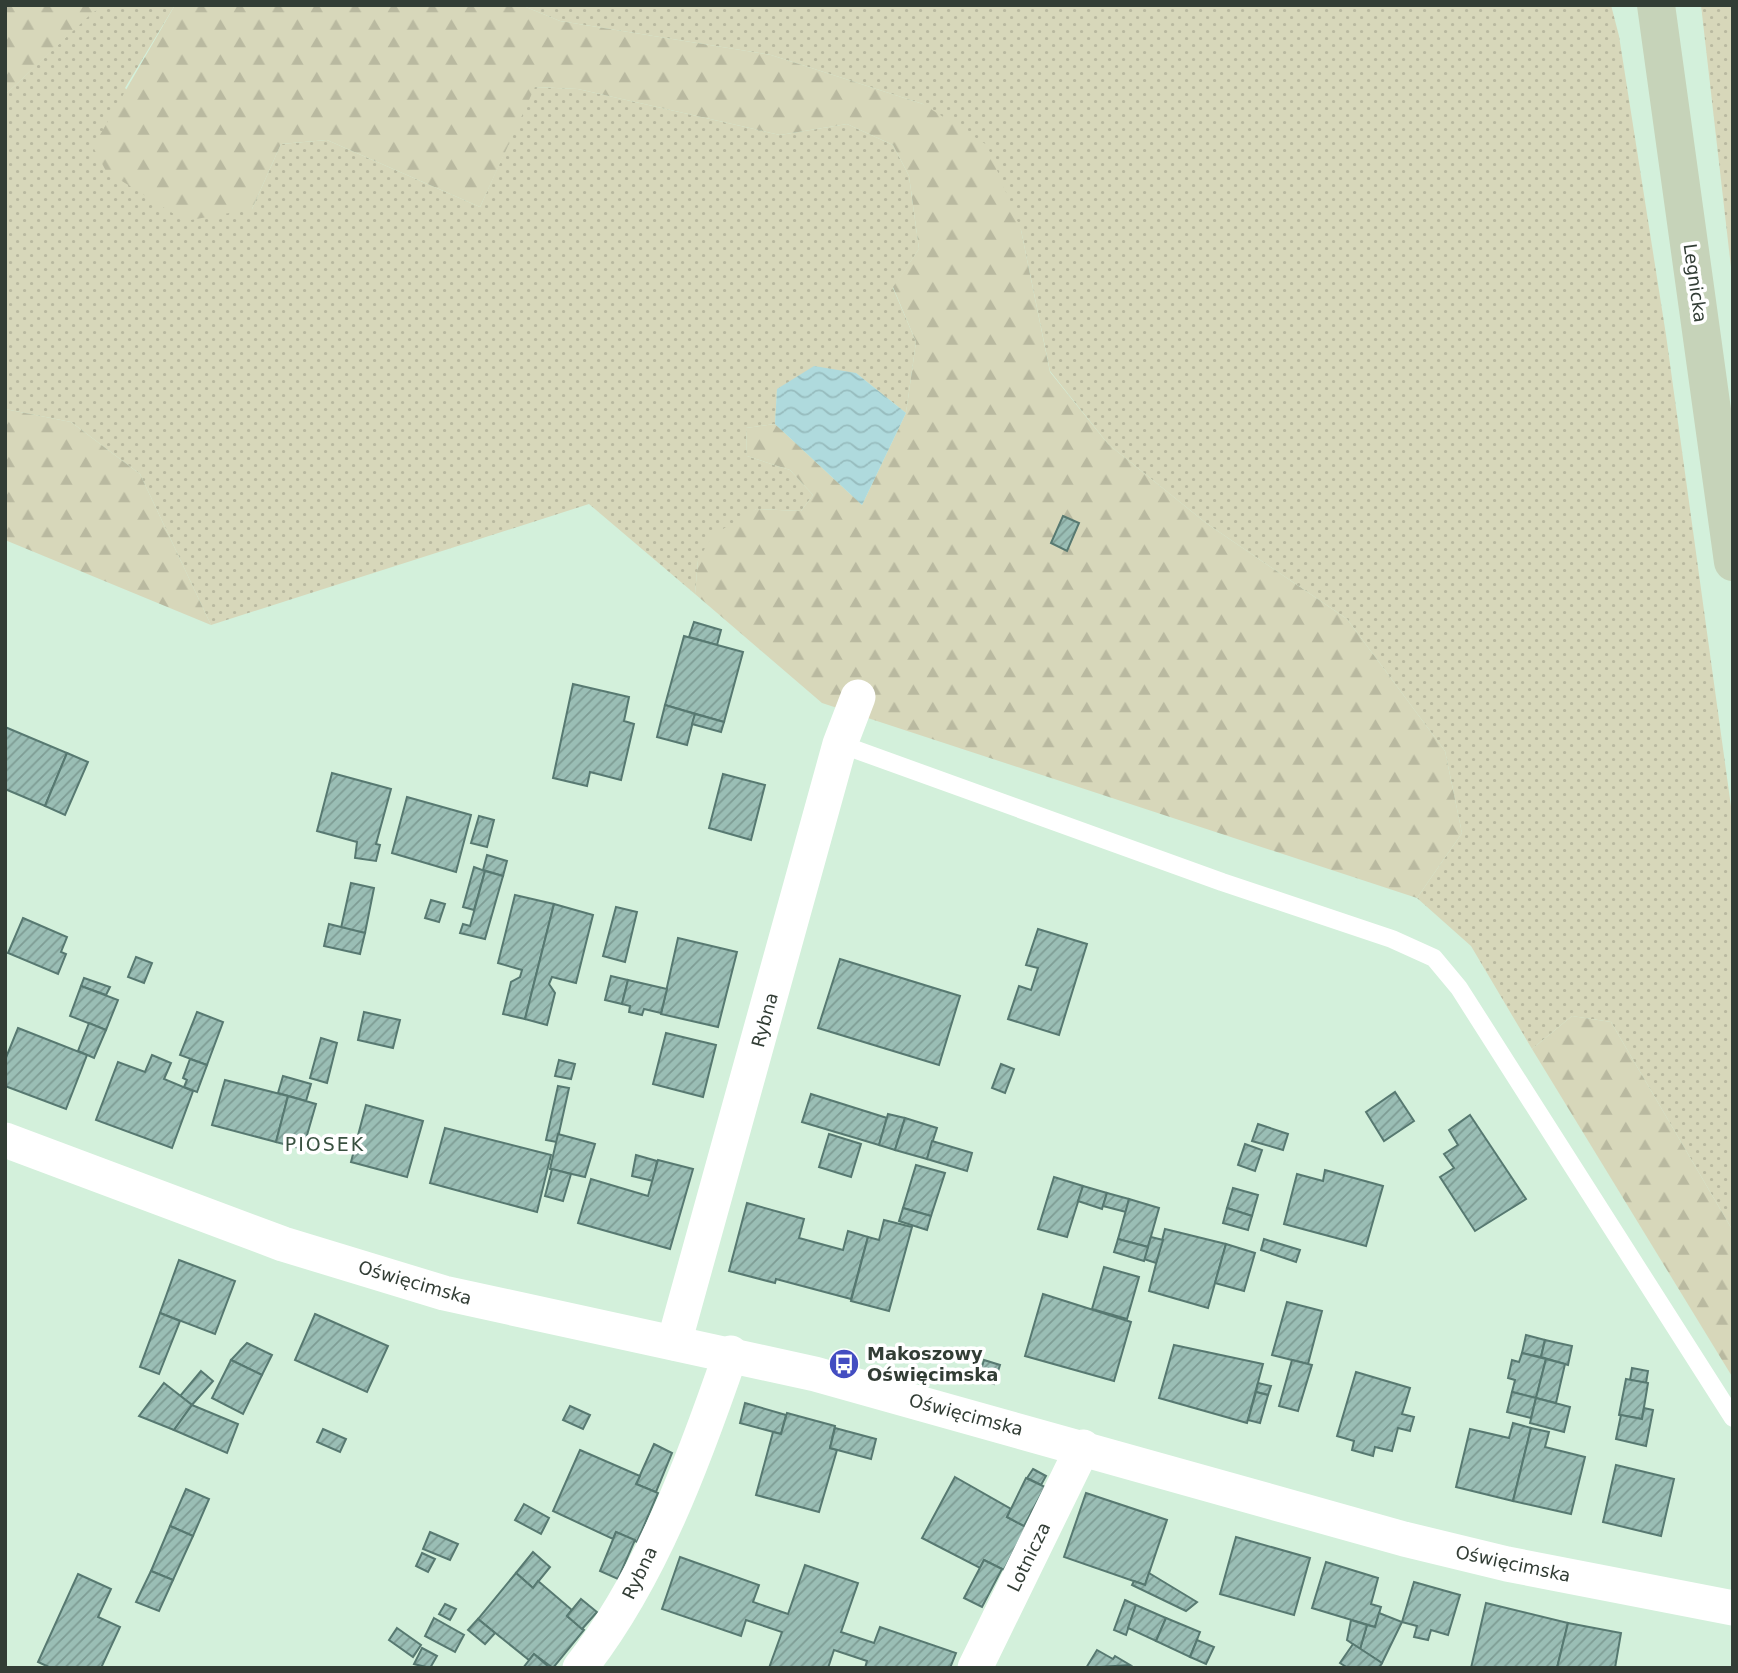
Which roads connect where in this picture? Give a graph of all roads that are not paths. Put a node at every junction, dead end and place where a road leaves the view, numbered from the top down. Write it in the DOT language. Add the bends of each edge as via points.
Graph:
graph roads {
  1 [pos="1656,5"];
  2 [pos="1733,562"];
  3 [pos="858,697"];
  4 [pos="840,744"];
  5 [pos="5,1140"];
  6 [pos="674,1343"];
  7 [pos="731,1353"];
  8 [pos="1733,1418"];
  9 [pos="1083,1447"];
  10 [pos="1733,1608"];
  11 [pos="580,1668"];
  12 [pos="975,1668"];
  1 -- 2 [label="main road, Legnicka"];
  3 -- 4 [label="street, Rybna"];
  4 -- 6 [label="street, Rybna"];
  4 -- 8 [label="lane" via="1222,883 1392,939 1434,958 1459,988"];
  5 -- 6 [label="street, Oświęcimska" via="369,1272 516,1311"];
  6 -- 7 [label="street, Oświęcimska"];
  7 -- 9 [label="street, Oświęcimska"];
  7 -- 11 [label="street, Rybna" via="636,1583"];
  9 -- 10 [label="street, Oświęcimska" via="1404,1539"];
  9 -- 12 [label="street, Lotnicza"];
}
